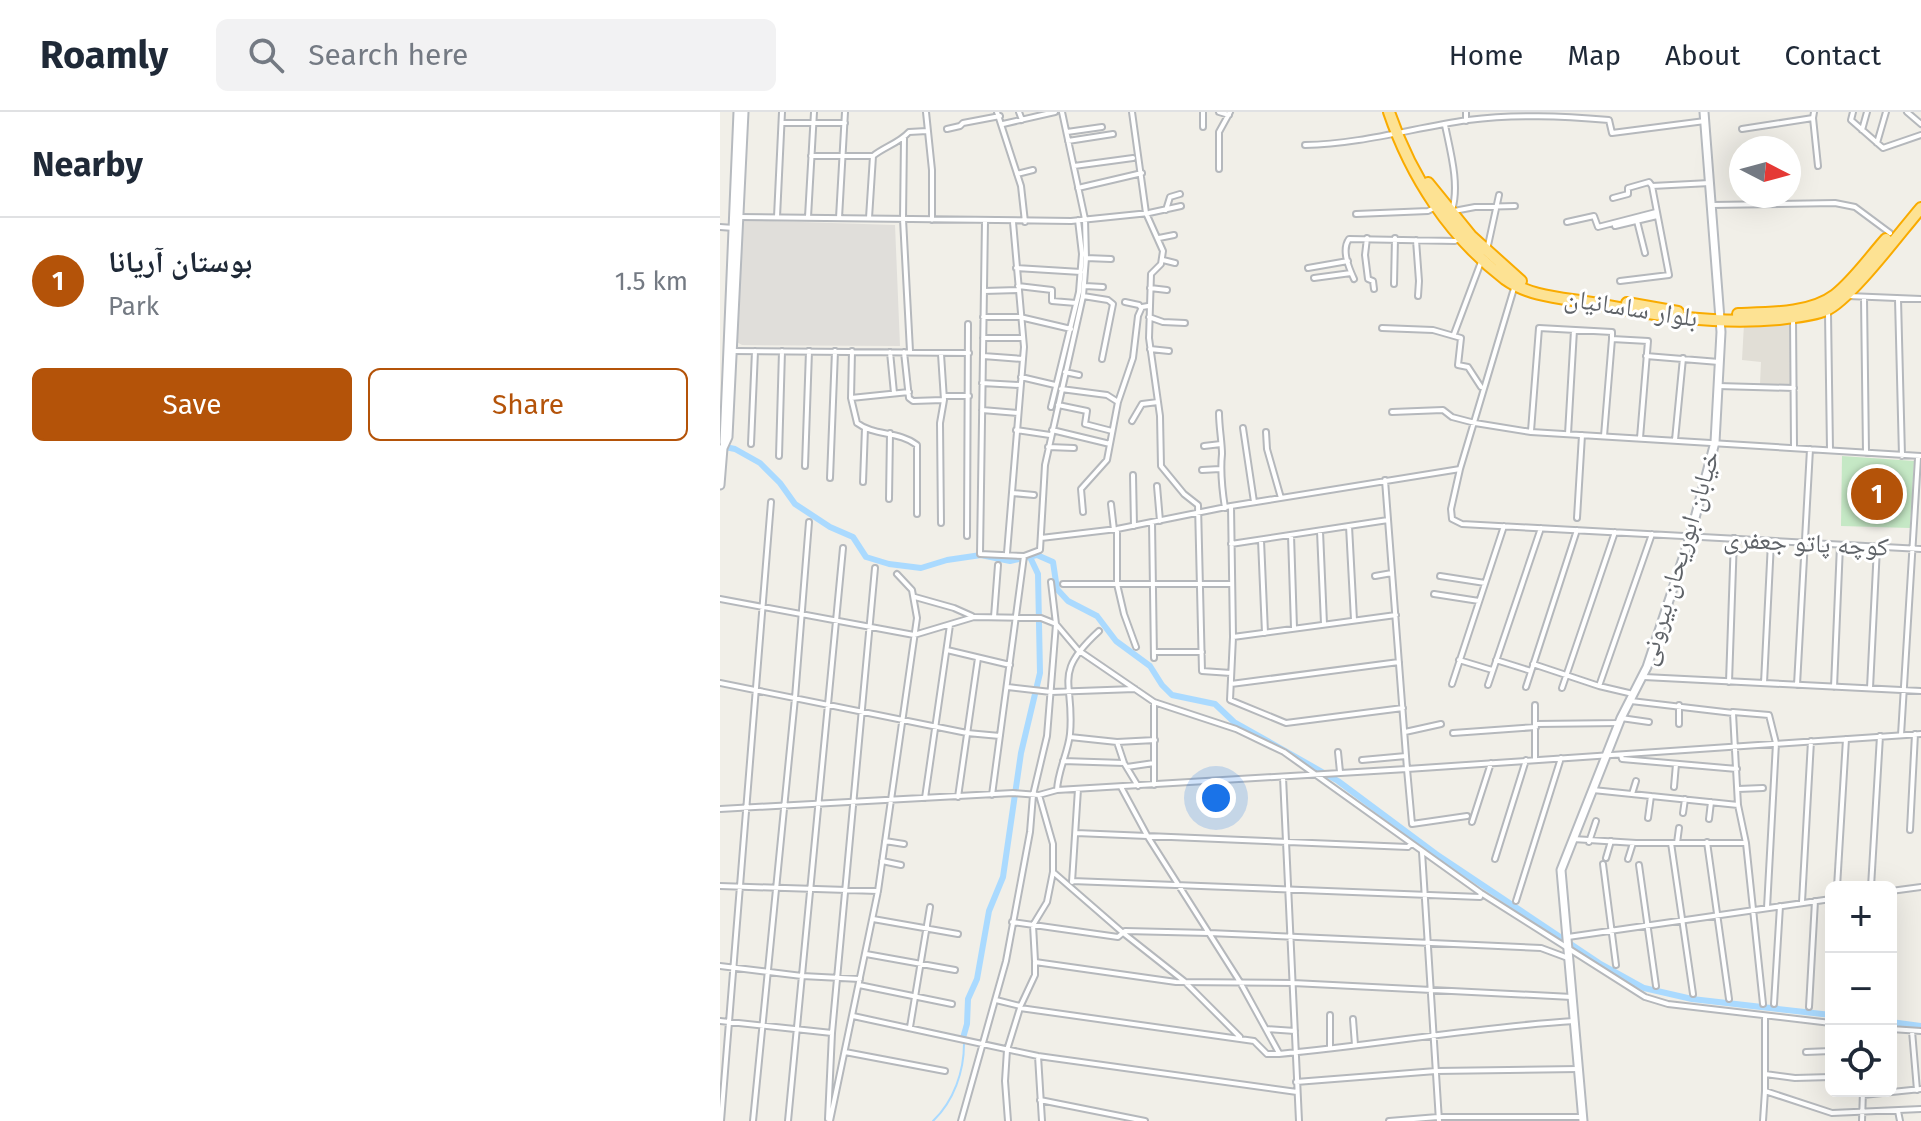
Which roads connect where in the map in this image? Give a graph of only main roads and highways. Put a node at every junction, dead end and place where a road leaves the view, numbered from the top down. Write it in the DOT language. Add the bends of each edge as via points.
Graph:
graph roads {
  1 [pos="1392,112"];
  2 [pos="1400,134"];
  3 [pos="1921,198"];
  4 [pos="1921,208"];
  5 [pos="1466,237"];
  6 [pos="1720,318"];
  1 -- 2 [label="highway, بلوار ساسانیان"];
  2 -- 5 [label="highway, بلوار ساسانیان"];
  2 -- 5 [label="highway, بلوار ساسانیان" via="1435,206"];
  3 -- 6 [label="highway, بلوار ساسانیان" via="1837,293 1822,303"];
  4 -- 6 [label="highway, بلوار ساسانیان" via="1828,310 1793,317"];
  5 -- 6 [label="highway, بلوار ساسانیان" via="1516,282"];
}
